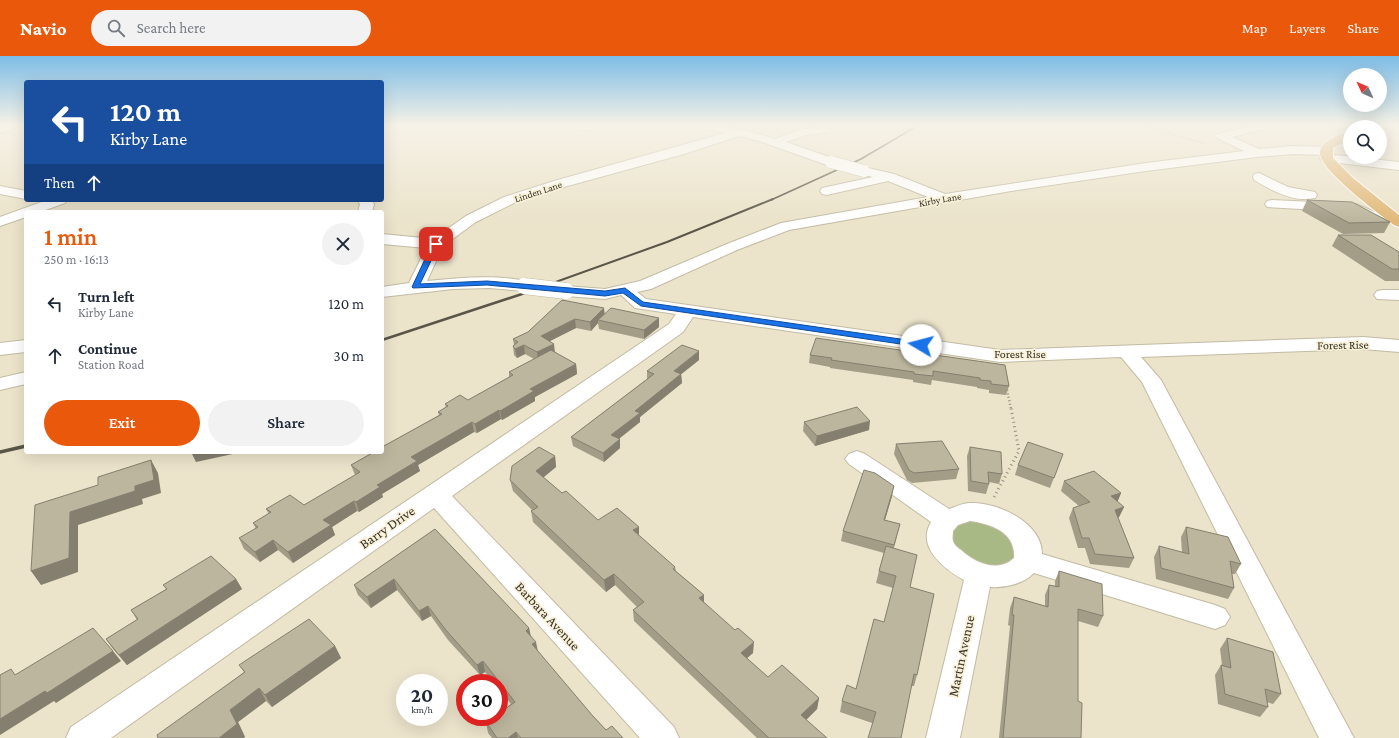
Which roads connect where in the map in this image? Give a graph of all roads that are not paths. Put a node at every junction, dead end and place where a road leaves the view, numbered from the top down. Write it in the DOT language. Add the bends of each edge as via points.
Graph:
graph roads {
  1 [pos="655,158"];
  2 [pos="820,158"];
  3 [pos="1217,158"];
  4 [pos="1328,158"];
  5 [pos="1345,158"];
  6 [pos="1399,166"];
  7 [pos="1259,176"];
  8 [pos="889,177"];
  9 [pos="0,190"];
  10 [pos="827,191"];
  11 [pos="24,195"];
  12 [pos="943,198"];
  13 [pos="1370,199"];
  14 [pos="50,202"];
  15 [pos="1272,204"];
  16 [pos="31,210"];
  17 [pos="24,213"];
  18 [pos="1398,221"];
  19 [pos="0,222"];
  20 [pos="384,239"];
  21 [pos="436,244"];
  22 [pos="416,287"];
  23 [pos="625,290"];
  24 [pos="384,292"];
  25 [pos="687,312"];
  26 [pos="24,346"];
  27 [pos="1399,346"];
  28 [pos="0,349"];
  29 [pos="1126,351"];
  30 [pos="24,378"];
  31 [pos="0,384"];
  32 [pos="857,459"];
  33 [pos="435,493"];
  34 [pos="946,520"];
  35 [pos="1027,560"];
  36 [pos="979,574"];
  37 [pos="1215,617"];
  38 [pos="83,738"];
  39 [pos="662,738"];
  40 [pos="943,738"];
  41 [pos="1337,738"];
  1 -- 21 [label="street, Linden Lane" via="509,200"];
  2 -- 8 [label="street, bridge"];
  3 -- 12 [label="street, Kirby Lane"];
  4 -- 13 [label="main road" via="1342,176"];
  5 -- 6 [label="street, Kirby Lane"];
  7 -- 13 [label="street" via="1278,189 1292,193"];
  8 -- 10 [label="street"];
  8 -- 12 [label="street"];
  9 -- 11 [label="street"];
  12 -- 23 [label="street, Kirby Lane" via="786,226"];
  13 -- 18 [label="main road"];
  14 -- 16 [label="street"];
  15 -- 18 [label="street" via="1356,208 1371,216"];
  17 -- 19 [label="street"];
  20 -- 21 [label="street"];
  21 -- 22 [label="street"];
  22 -- 23 [label="street, Kirby Lane, bridge" via="487,283 605,294"];
  22 -- 24 [label="street, Kirby Lane"];
  23 -- 25 [label="street, Forest Rise" via="641,304"];
  25 -- 29 [label="street, Forest Rise" via="1000,356"];
  25 -- 33 [label="street, Barry Drive" via="676,328"];
  26 -- 28 [label="street"];
  27 -- 29 [label="street, Forest Rise" via="1363,343"];
  29 -- 41 [label="street" via="1150,380"];
  30 -- 31 [label="street"];
  32 -- 34 [label="street"];
  33 -- 38 [label="street, Barry Drive"];
  33 -- 39 [label="street, Barbara Avenue"];
  34 -- 35 [label="street" via="957,514 969,512 998,518 1010,525 1027,544"];
  34 -- 36 [label="street" via="940,528 942,548 951,559"];
  35 -- 36 [label="street" via="1019,571 1008,575"];
  35 -- 37 [label="street"];
  36 -- 40 [label="street, Martin Avenue"];
}
